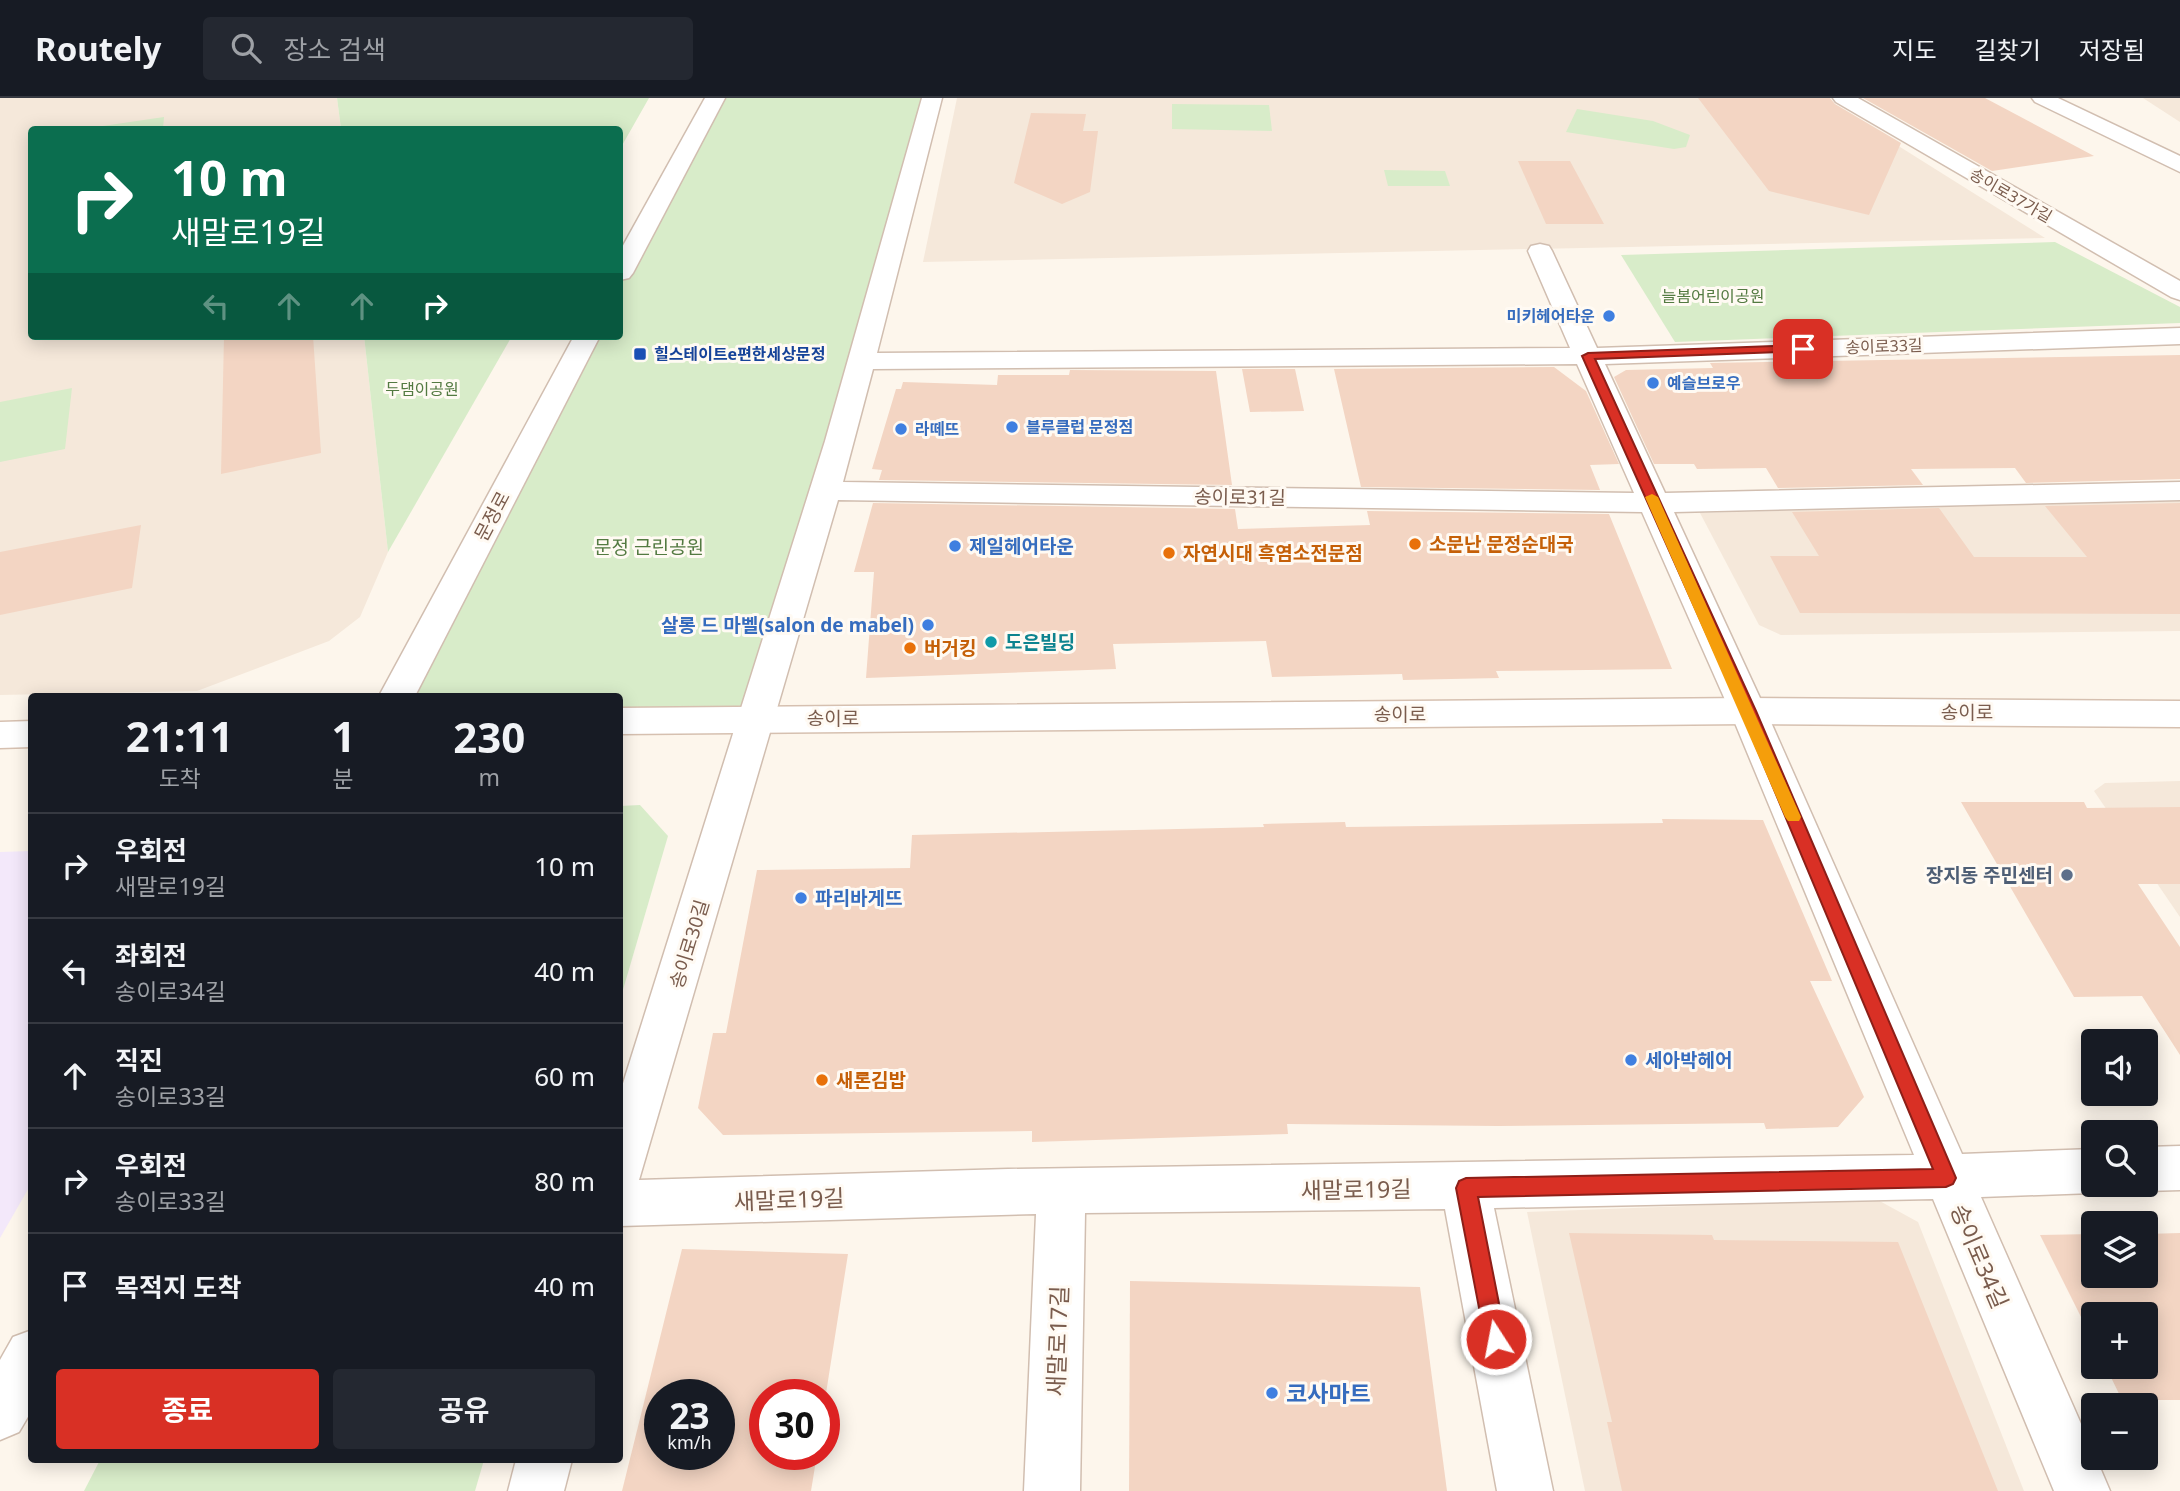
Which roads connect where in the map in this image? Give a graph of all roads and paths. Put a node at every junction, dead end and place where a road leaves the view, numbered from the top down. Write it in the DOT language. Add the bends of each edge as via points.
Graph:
graph roads {
  1 [pos="715,98"];
  2 [pos="932,98"];
  3 [pos="1843,98"];
  4 [pos="2042,98"];
  5 [pos="2180,165"];
  6 [pos="1540,251"];
  7 [pos="623,267"];
  8 [pos="2180,292"];
  9 [pos="2180,336"];
  10 [pos="585,340"];
  11 [pos="1588,356"];
  12 [pos="862,361"];
  13 [pos="825,491"];
  14 [pos="2180,491"];
  15 [pos="1654,503"];
  16 [pos="399,693"];
  17 [pos="1748,711"];
  18 [pos="2180,714"];
  19 [pos="758,719"];
  20 [pos="623,721"];
  21 [pos="28,734"];
  22 [pos="0,735"];
  23 [pos="623,1158"];
  24 [pos="2180,1168"];
  25 [pos="2158,1169"];
  26 [pos="2081,1172"];
  27 [pos="1946,1178"];
  28 [pos="1466,1188"];
  29 [pos="1062,1191"];
  30 [pos="623,1203"];
  31 [pos="28,1363"];
  32 [pos="0,1413"];
  33 [pos="543,1463"];
  34 [pos="536,1491"];
  35 [pos="1052,1491"];
  36 [pos="1525,1491"];
  37 [pos="2082,1491"];
  1 -- 7 [label="street"];
  2 -- 12 [label="street"];
  3 -- 8 [label="street, 송이로37가길"];
  4 -- 5 [label="street"];
  6 -- 11 [label="street"];
  9 -- 11 [label="street, 송이로33길"];
  10 -- 16 [label="street, 문정로"];
  11 -- 12 [label="street"];
  11 -- 15 [label="street"];
  12 -- 13 [label="street"];
  13 -- 15 [label="street, 송이로31길"];
  13 -- 19 [label="street"];
  14 -- 15 [label="street"];
  15 -- 17 [label="street"];
  17 -- 18 [label="street, 송이로"];
  17 -- 19 [label="street, 송이로"];
  17 -- 27 [label="street, 송이로34길"];
  19 -- 20 [label="street, 송이로"];
  19 -- 23 [label="street, 송이로30길"];
  21 -- 22 [label="street"];
  24 -- 25 [label="street"];
  26 -- 27 [label="street, 새말로19길"];
  27 -- 28 [label="street, 새말로19길"];
  27 -- 37 [label="street, 송이로34길"];
  28 -- 29 [label="street, 새말로19길"];
  28 -- 36 [label="street"];
  29 -- 30 [label="street, 새말로19길"];
  29 -- 35 [label="street, 새말로17길"];
  31 -- 32 [label="street"];
  33 -- 34 [label="street"];
}
